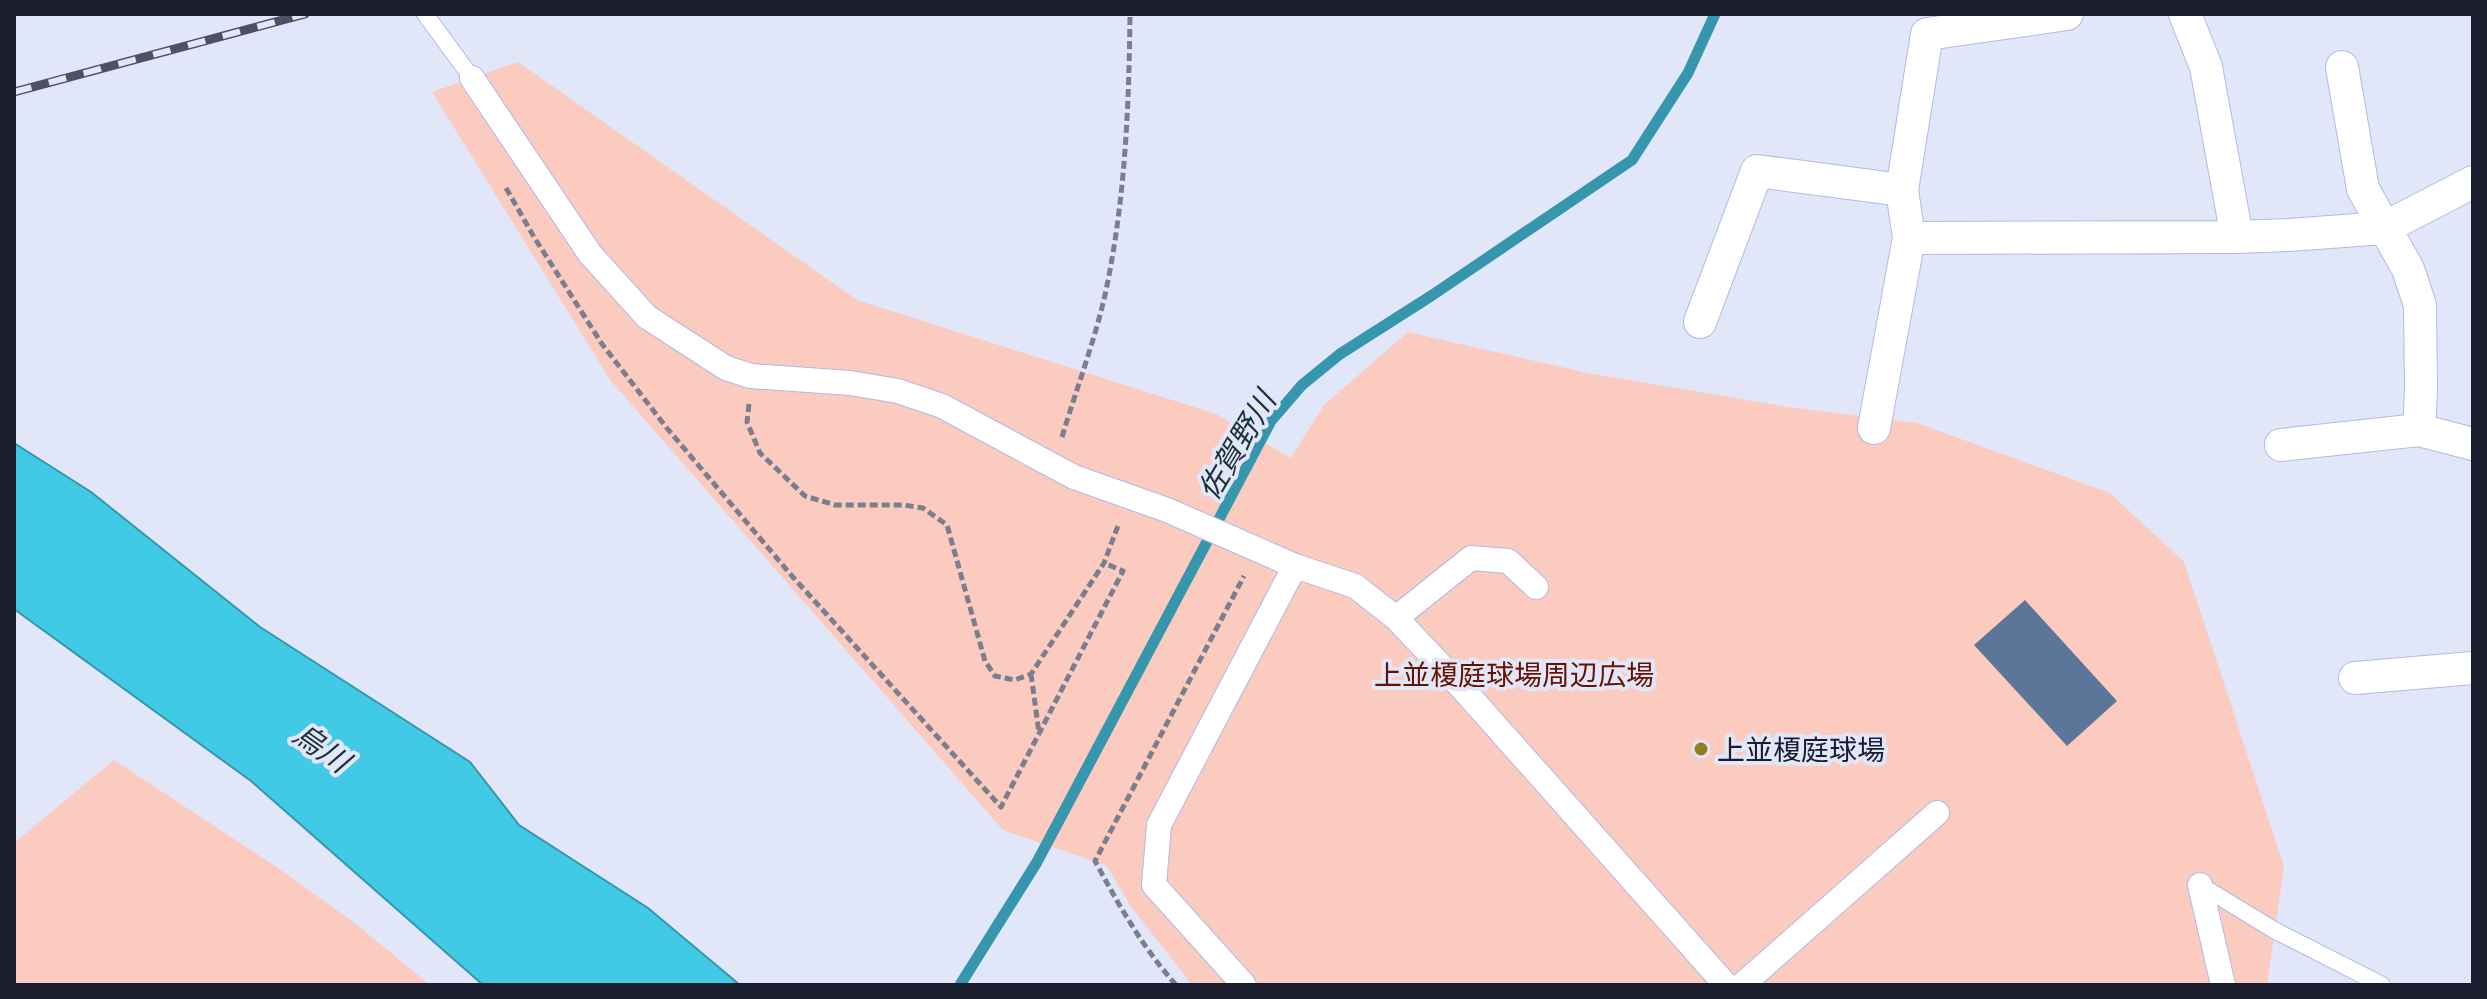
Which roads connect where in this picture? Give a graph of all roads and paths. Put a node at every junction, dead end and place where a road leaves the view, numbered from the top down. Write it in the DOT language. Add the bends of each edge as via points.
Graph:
graph roads {
  1 [pos="425,14"];
  2 [pos="1130,14"];
  3 [pos="2067,14"];
  4 [pos="2185,14"];
  5 [pos="2342,67"];
  6 [pos="472,78"];
  7 [pos="502,182"];
  8 [pos="2473,182"];
  9 [pos="1902,190"];
  10 [pos="2384,228"];
  11 [pos="2237,237"];
  12 [pos="1909,238"];
  13 [pos="1700,322"];
  14 [pos="751,376"];
  15 [pos="1874,428"];
  16 [pos="2419,430"];
  17 [pos="2473,444"];
  18 [pos="2281,445"];
  19 [pos="1053,465"];
  20 [pos="1128,497"];
  21 [pos="1104,563"];
  22 [pos="1295,566"];
  23 [pos="1536,587"];
  24 [pos="1396,618"];
  25 [pos="2473,668"];
  26 [pos="1031,674"];
  27 [pos="2355,678"];
  28 [pos="1040,733"];
  29 [pos="1937,813"];
  30 [pos="2200,885"];
  31 [pos="1244,985"];
  32 [pos="1726,985"];
  33 [pos="1742,985"];
  34 [pos="2223,985"];
  35 [pos="2382,985"];
  1 -- 6 [label="lane"];
  2 -- 19 [label="path" via="1123,187 1104,297"];
  3 -- 9 [label="street" via="1927,34"];
  4 -- 11 [label="street" via="2206,67"];
  5 -- 10 [label="street" via="2363,189"];
  6 -- 14 [label="street" via="590,254 647,317 726,368"];
  7 -- 28 [label="path" via="602,344 666,427 792,576 1001,807"];
  8 -- 10 [label="street"];
  9 -- 12 [label="street"];
  9 -- 13 [label="street" via="1757,171"];
  10 -- 11 [label="street"];
  10 -- 16 [label="street" via="2408,269 2420,305"];
  11 -- 12 [label="street"];
  12 -- 15 [label="street"];
  14 -- 19 [label="street" via="898,391 942,406"];
  14 -- 26 [label="path" via="747,422 760,453 805,496 835,505 923,508 947,525 985,661 995,676 1015,680"];
  16 -- 17 [label="street"];
  16 -- 18 [label="street"];
  19 -- 20 [label="street"];
  20 -- 21 [label="path"];
  20 -- 22 [label="street"];
  21 -- 26 [label="path"];
  21 -- 28 [label="path" via="1123,571"];
  22 -- 24 [label="street" via="1355,586"];
  22 -- 31 [label="street" via="1159,825 1154,885"];
  23 -- 24 [label="street" via="1508,561 1471,558"];
  24 -- 32 [label="street"];
  25 -- 27 [label="street"];
  26 -- 28 [label="path"];
  29 -- 33 [label="street"];
  30 -- 34 [label="street"];
  30 -- 35 [label="lane"];
}
